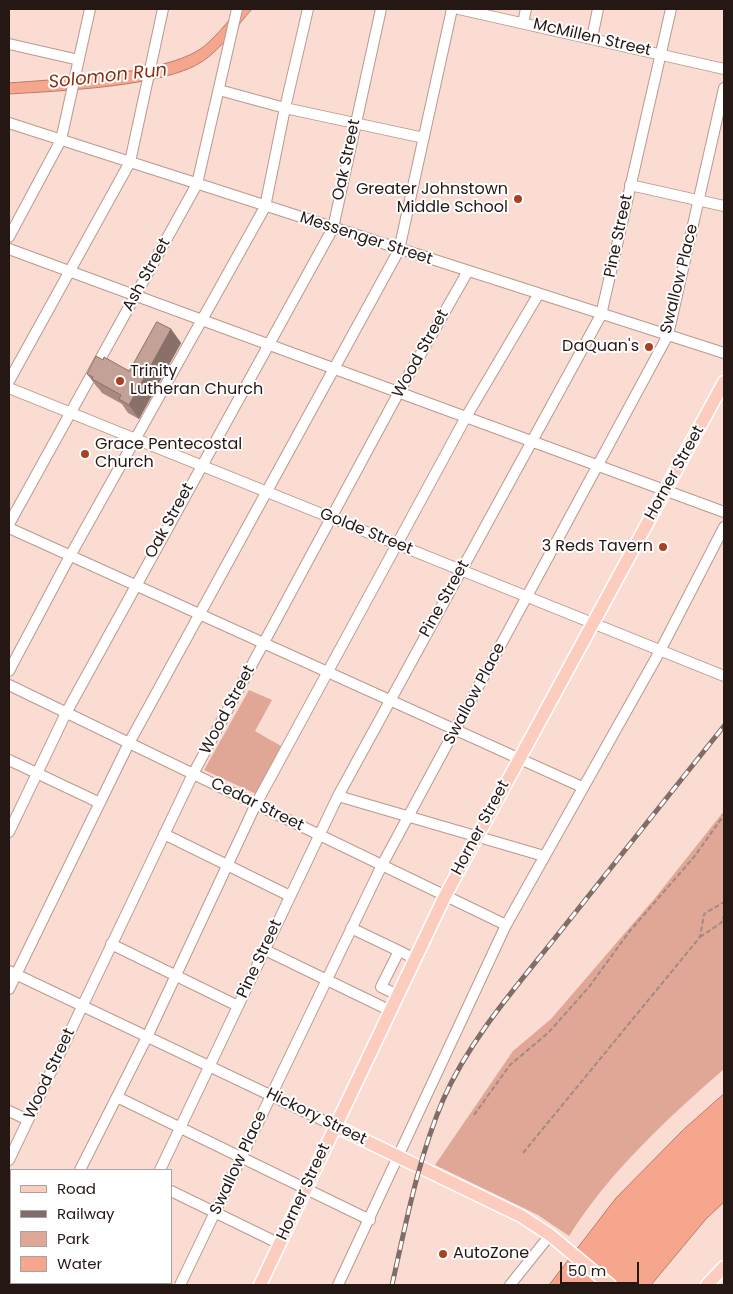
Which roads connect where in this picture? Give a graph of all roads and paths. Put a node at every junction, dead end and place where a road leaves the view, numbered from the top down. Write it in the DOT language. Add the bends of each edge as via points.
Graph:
graph roads {
  1 [pos="90,9"];
  2 [pos="163,9"];
  3 [pos="237,9"];
  4 [pos="308,9"];
  5 [pos="381,9"];
  6 [pos="452,9"];
  7 [pos="460,9"];
  8 [pos="526,9"];
  9 [pos="598,9"];
  10 [pos="671,9"];
  11 [pos="523,23"];
  12 [pos="592,38"];
  13 [pos="9,44"];
  14 [pos="661,54"];
  15 [pos="79,60"];
  16 [pos="724,69"];
  17 [pos="724,88"];
  18 [pos="219,90"];
  19 [pos="284,108"];
  20 [pos="9,123"];
  21 [pos="355,123"];
  22 [pos="424,138"];
  23 [pos="61,140"];
  24 [pos="130,162"];
  25 [pos="197,184"];
  26 [pos="630,185"];
  27 [pos="699,201"];
  28 [pos="724,206"];
  29 [pos="265,207"];
  30 [pos="333,228"];
  31 [pos="9,237"];
  32 [pos="9,249"];
  33 [pos="399,250"];
  34 [pos="68,271"];
  35 [pos="468,271"];
  36 [pos="538,295"];
  37 [pos="135,296"];
  38 [pos="601,315"];
  39 [pos="202,319"];
  40 [pos="668,335"];
  41 [pos="268,344"];
  42 [pos="724,353"];
  43 [pos="333,368"];
  44 [pos="9,381"];
  45 [pos="724,382"];
  46 [pos="9,388"];
  47 [pos="399,392"];
  48 [pos="70,413"];
  49 [pos="466,417"];
  50 [pos="135,439"];
  51 [pos="532,441"];
  52 [pos="598,465"];
  53 [pos="201,466"];
  54 [pos="666,490"];
  55 [pos="266,492"];
  56 [pos="724,512"];
  57 [pos="331,518"];
  58 [pos="9,524"];
  59 [pos="724,527"];
  60 [pos="9,528"];
  61 [pos="397,545"];
  62 [pos="70,556"];
  63 [pos="461,571"];
  64 [pos="136,585"];
  65 [pos="528,598"];
  66 [pos="200,614"];
  67 [pos="592,624"];
  68 [pos="264,643"];
  69 [pos="660,651"];
  70 [pos="9,670"];
  71 [pos="328,671"];
  72 [pos="724,676"];
  73 [pos="9,686"];
  74 [pos="390,700"];
  75 [pos="66,713"];
  76 [pos="457,729"];
  77 [pos="129,744"];
  78 [pos="518,759"];
  79 [pos="9,760"];
  80 [pos="37,773"];
  81 [pos="193,774"];
  82 [pos="582,787"];
  83 [pos="338,796"];
  84 [pos="100,804"];
  85 [pos="256,804"];
  86 [pos="409,815"];
  87 [pos="724,815"];
  88 [pos="9,832"];
  89 [pos="164,834"];
  90 [pos="318,835"];
  91 [pos="477,836"];
  92 [pos="544,856"];
  93 [pos="227,865"];
  94 [pos="382,865"];
  95 [pos="290,896"];
  96 [pos="445,896"];
  97 [pos="724,902"];
  98 [pos="724,916"];
  99 [pos="506,925"];
  100 [pos="351,928"];
  101 [pos="700,937"];
  102 [pos="111,944"];
  103 [pos="265,950"];
  104 [pos="399,951"];
  105 [pos="416,959"];
  106 [pos="12,972"];
  107 [pos="176,976"];
  108 [pos="326,979"];
  109 [pos="9,989"];
  110 [pos="398,996"];
  111 [pos="82,1006"];
  112 [pos="238,1006"];
  113 [pos="391,1011"];
  114 [pos="147,1037"];
  115 [pos="209,1066"];
  116 [pos="271,1095"];
  117 [pos="117,1097"];
  118 [pos="9,1111"];
  119 [pos="474,1115"];
  120 [pos="28,1120"];
  121 [pos="335,1126"];
  122 [pos="180,1128"];
  123 [pos="523,1153"];
  124 [pos="399,1156"];
  125 [pos="241,1157"];
  126 [pos="9,1160"];
  127 [pos="81,1169"];
  128 [pos="160,1169"];
  129 [pos="306,1190"];
  130 [pos="172,1191"];
  131 [pos="215,1212"];
  132 [pos="370,1220"];
  133 [pos="554,1240"];
  134 [pos="280,1244"];
  135 [pos="724,1267"];
  136 [pos="180,1285"];
  137 [pos="260,1285"];
  138 [pos="338,1285"];
  139 [pos="510,1285"];
  140 [pos="610,1285"];
  141 [pos="707,1285"];
  1 -- 15 [label="street"];
  2 -- 24 [label="street"];
  3 -- 18 [label="street, Ash Street"];
  4 -- 19 [label="street"];
  5 -- 21 [label="street, Oak Street"];
  6 -- 22 [label="street"];
  7 -- 11 [label="street, McMillen Street"];
  8 -- 11 [label="street"];
  9 -- 12 [label="street"];
  10 -- 14 [label="street, Pine Street"];
  11 -- 12 [label="street, McMillen Street"];
  12 -- 14 [label="street, McMillen Street"];
  13 -- 15 [label="street"];
  14 -- 16 [label="street, McMillen Street"];
  14 -- 26 [label="street, Pine Street"];
  15 -- 23 [label="street"];
  17 -- 27 [label="street, Swallow Place"];
  18 -- 19 [label="street"];
  18 -- 25 [label="street, Ash Street"];
  19 -- 21 [label="street"];
  19 -- 29 [label="street"];
  20 -- 23 [label="street, Messenger Street"];
  21 -- 22 [label="street"];
  21 -- 30 [label="street, Oak Street"];
  22 -- 33 [label="street"];
  23 -- 24 [label="street, Messenger Street"];
  23 -- 31 [label="street"];
  24 -- 25 [label="street, Messenger Street"];
  24 -- 34 [label="street"];
  25 -- 29 [label="street, Messenger Street"];
  25 -- 37 [label="street, Ash Street"];
  26 -- 27 [label="street"];
  26 -- 38 [label="street, Pine Street"];
  27 -- 28 [label="street"];
  27 -- 40 [label="street, Swallow Place"];
  29 -- 30 [label="street, Messenger Street"];
  29 -- 39 [label="street"];
  30 -- 33 [label="street, Messenger Street"];
  30 -- 41 [label="street, Oak Street"];
  32 -- 34 [label="street"];
  33 -- 35 [label="street, Messenger Street"];
  33 -- 43 [label="street"];
  34 -- 37 [label="street"];
  34 -- 44 [label="street"];
  35 -- 36 [label="street, Messenger Street"];
  35 -- 47 [label="street, Wood Street"];
  36 -- 38 [label="street, Messenger Street"];
  36 -- 49 [label="street"];
  37 -- 39 [label="street"];
  37 -- 48 [label="street, Ash Street"];
  38 -- 40 [label="street, Messenger Street"];
  38 -- 51 [label="street, Pine Street"];
  39 -- 41 [label="street"];
  39 -- 50 [label="street"];
  40 -- 42 [label="street, Messenger Street"];
  40 -- 52 [label="street, Swallow Place"];
  41 -- 43 [label="street"];
  41 -- 53 [label="street, Oak Street"];
  43 -- 47 [label="street"];
  43 -- 55 [label="street"];
  45 -- 54 [label="main road, Horner Street"];
  46 -- 48 [label="street, Golde Street"];
  47 -- 49 [label="street"];
  47 -- 57 [label="street, Wood Street"];
  48 -- 50 [label="street, Golde Street"];
  48 -- 58 [label="street, Ash Street"];
  49 -- 51 [label="street"];
  49 -- 61 [label="street"];
  50 -- 53 [label="street, Golde Street"];
  50 -- 62 [label="street"];
  51 -- 52 [label="street"];
  51 -- 63 [label="street, Pine Street"];
  52 -- 54 [label="street"];
  52 -- 65 [label="street, Swallow Place"];
  53 -- 55 [label="street, Golde Street"];
  53 -- 64 [label="street, Oak Street"];
  54 -- 56 [label="street"];
  54 -- 67 [label="main road, Horner Street"];
  55 -- 57 [label="street, Golde Street"];
  55 -- 66 [label="street"];
  57 -- 61 [label="street, Golde Street"];
  57 -- 68 [label="street, Wood Street"];
  59 -- 69 [label="street"];
  60 -- 62 [label="street"];
  61 -- 63 [label="street, Golde Street"];
  61 -- 71 [label="street"];
  62 -- 64 [label="street"];
  62 -- 70 [label="street"];
  63 -- 65 [label="street, Golde Street"];
  63 -- 74 [label="street, Pine Street"];
  64 -- 66 [label="street"];
  64 -- 75 [label="street, Oak Street"];
  65 -- 67 [label="street, Golde Street"];
  65 -- 76 [label="street, Swallow Place"];
  66 -- 68 [label="street"];
  66 -- 77 [label="street"];
  67 -- 69 [label="street, Golde Street"];
  67 -- 78 [label="main road, Horner Street"];
  68 -- 71 [label="street"];
  68 -- 81 [label="street, Wood Street"];
  69 -- 72 [label="street, Golde Street"];
  69 -- 82 [label="street"];
  71 -- 74 [label="street"];
  71 -- 85 [label="street"];
  73 -- 75 [label="street, Cedar Street"];
  74 -- 76 [label="street"];
  74 -- 83 [label="street, Pine Street"];
  75 -- 77 [label="street, Cedar Street"];
  75 -- 80 [label="street, Oak Street"];
  76 -- 78 [label="street"];
  76 -- 86 [label="street, Swallow Place"];
  77 -- 81 [label="street, Cedar Street"];
  77 -- 84 [label="street"];
  78 -- 82 [label="street"];
  78 -- 91 [label="main road, Horner Street"];
  79 -- 80 [label="street"];
  80 -- 84 [label="street"];
  80 -- 88 [label="street, Oak Street"];
  81 -- 85 [label="street, Cedar Street"];
  81 -- 89 [label="street, Wood Street"];
  82 -- 92 [label="street"];
  83 -- 86 [label="street"];
  83 -- 90 [label="street, Pine Street"];
  84 -- 106 [label="street"];
  85 -- 90 [label="street, Cedar Street"];
  85 -- 93 [label="street"];
  86 -- 91 [label="street"];
  86 -- 94 [label="street, Swallow Place"];
  87 -- 119 [label="path" via="583,995 548,1033 510,1065"];
  89 -- 93 [label="street"];
  89 -- 102 [label="street, Wood Street"];
  90 -- 94 [label="street, Cedar Street"];
  90 -- 95 [label="street, Pine Street"];
  91 -- 92 [label="street"];
  91 -- 96 [label="main road, Horner Street"];
  92 -- 99 [label="street"];
  93 -- 95 [label="street"];
  93 -- 107 [label="street"];
  94 -- 96 [label="street, Cedar Street"];
  94 -- 100 [label="street, Swallow Place"];
  95 -- 103 [label="street, Pine Street"];
  96 -- 99 [label="street, Cedar Street"];
  96 -- 105 [label="main road, Horner Street"];
  97 -- 101 [label="path" via="704,914"];
  98 -- 101 [label="path" via="721,923"];
  99 -- 124 [label="street"];
  100 -- 104 [label="street"];
  100 -- 108 [label="street, Swallow Place"];
  101 -- 123 [label="path"];
  102 -- 107 [label="street"];
  102 -- 111 [label="street, Wood Street"];
  103 -- 108 [label="street"];
  103 -- 112 [label="street, Pine Street"];
  104 -- 105 [label="street"];
  104 -- 110 [label="street" via="381,987"];
  105 -- 110 [label="main road, Horner Street"];
  106 -- 109 [label="street"];
  106 -- 111 [label="street, Hickory Street"];
  107 -- 112 [label="street"];
  107 -- 114 [label="street"];
  108 -- 113 [label="street"];
  108 -- 116 [label="street, Swallow Place"];
  110 -- 113 [label="main road, Horner Street"];
  111 -- 114 [label="street, Hickory Street"];
  111 -- 120 [label="street, Wood Street"];
  112 -- 115 [label="street, Pine Street"];
  113 -- 121 [label="main road, Horner Street"];
  114 -- 115 [label="street, Hickory Street"];
  114 -- 117 [label="street"];
  115 -- 116 [label="street, Hickory Street"];
  115 -- 122 [label="street, Pine Street"];
  116 -- 121 [label="street, Hickory Street"];
  116 -- 125 [label="street, Swallow Place"];
  117 -- 122 [label="street"];
  117 -- 127 [label="street"];
  118 -- 120 [label="street"];
  120 -- 126 [label="street, Wood Street"];
  121 -- 124 [label="main road, Hickory Street"];
  121 -- 129 [label="main road, Horner Street"];
  122 -- 125 [label="street"];
  122 -- 128 [label="street, Pine Street"];
  124 -- 132 [label="street"];
  124 -- 133 [label="main road, Hickory Street" via="521,1216"];
  125 -- 129 [label="street"];
  125 -- 131 [label="street, Swallow Place"];
  129 -- 132 [label="street"];
  129 -- 134 [label="main road, Horner Street"];
  130 -- 131 [label="street"];
  131 -- 134 [label="street"];
  131 -- 136 [label="street, Swallow Place"];
  132 -- 138 [label="street"];
  133 -- 139 [label="street"];
  133 -- 140 [label="main road, Hickory Street"];
  134 -- 137 [label="main road, Horner Street"];
  135 -- 141 [label="main road"];
}
